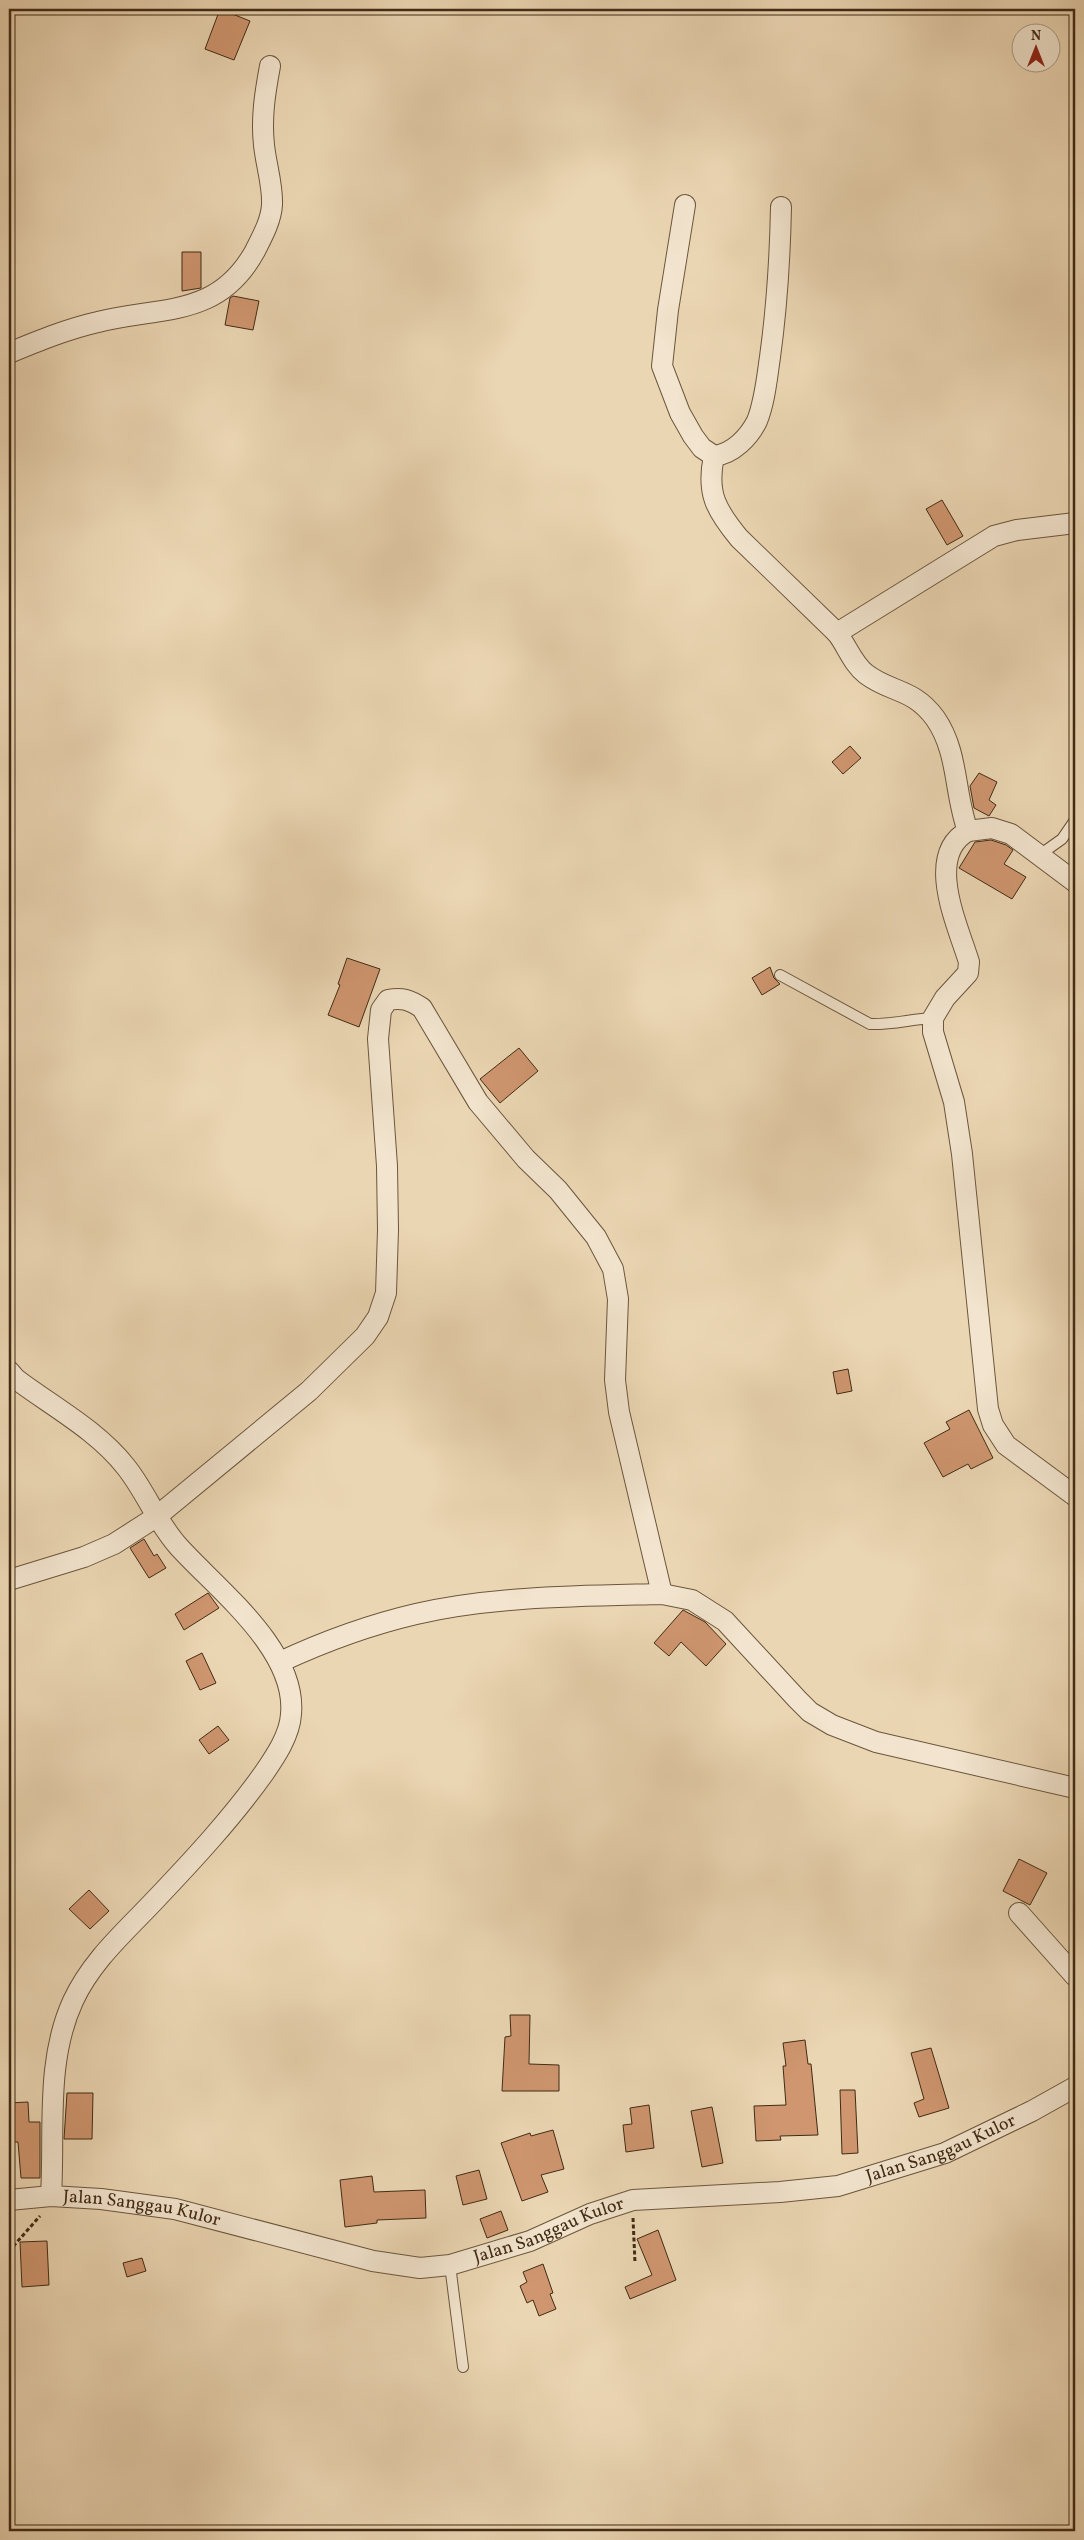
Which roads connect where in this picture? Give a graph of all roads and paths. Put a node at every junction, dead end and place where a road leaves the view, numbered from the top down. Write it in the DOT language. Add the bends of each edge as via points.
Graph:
graph roads {
  1 [pos="270,66"];
  2 [pos="685,205"];
  3 [pos="781,207"];
  4 [pos="9,353"];
  5 [pos="714,456"];
  6 [pos="1075,523"];
  7 [pos="837,633"];
  8 [pos="1075,820"];
  9 [pos="968,831"];
  10 [pos="1041,854"];
  11 [pos="1075,882"];
  12 [pos="780,975"];
  13 [pos="933,1018"];
  14 [pos="9,1372"];
  15 [pos="1075,1496"];
  16 [pos="156,1517"];
  17 [pos="9,1580"];
  18 [pos="662,1594"];
  19 [pos="280,1662"];
  20 [pos="1075,1788"];
  21 [pos="1019,1913"];
  22 [pos="1075,1976"];
  23 [pos="1075,2087"];
  24 [pos="51,2196"];
  25 [pos="9,2200"];
  26 [pos="633,2200"];
  27 [pos="9,2251"];
  28 [pos="635,2263"];
  29 [pos="450,2265"];
  30 [pos="463,2367"];
  1 -- 4 [label="street" via="262,108 272,206 260,242 233,283 204,300 155,313 99,321"];
  2 -- 5 [label="street" via="662,366 676,404 693,436"];
  3 -- 5 [label="street" via="779,290 761,408 750,432 736,447"];
  5 -- 7 [label="street" via="710,476 712,496 725,521"];
  6 -- 7 [label="street" via="994,536"];
  7 -- 9 [label="street" via="866,674 912,695 936,720 950,752 957,777 959,803"];
  8 -- 10 [label="lane" via="1062,839"];
  9 -- 10 [label="street" via="984,828 1001,830"];
  9 -- 13 [label="street" via="958,837 946,863 947,891 969,962 968,974 945,998"];
  10 -- 11 [label="street"];
  12 -- 13 [label="lane" via="870,1024"];
  13 -- 15 [label="street" via="936,1048 954,1102 962,1154 988,1409 993,1425 1006,1445"];
  14 -- 16 [label="street" via="106,1444 126,1467"];
  16 -- 17 [label="street" via="114,1544 84,1557"];
  16 -- 18 [label="street" via="309,1391 365,1336 378,1317 386,1293 388,1230 378,1039 381,1010 388,1000 408,999 422,1008 478,1102 596,1237 613,1269 618,1299 615,1380 619,1412"];
  16 -- 19 [label="street" via="177,1546 266,1640"];
  18 -- 19 [label="street" via="473,1604 416,1614 326,1641"];
  18 -- 20 [label="street" via="692,1600 725,1621 796,1700 832,1725 876,1742"];
  19 -- 24 [label="street" via="289,1690 292,1715 281,1746 234,1811 86,1975 71,2004 53,2079"];
  21 -- 22 [label="street"];
  23 -- 26 [label="street, Jalan Sanggau Kulor" via="945,2152 838,2186"];
  24 -- 25 [label="street, Jalan Sanggau Kulor"];
  24 -- 27 [label="path" via="45,2211"];
  24 -- 29 [label="street, Jalan Sanggau Kulor" via="175,2209 373,2261 420,2268"];
  26 -- 28 [label="path"];
  26 -- 29 [label="street, Jalan Sanggau Kulor" via="590,2214 530,2241"];
  29 -- 30 [label="lane"];
}
